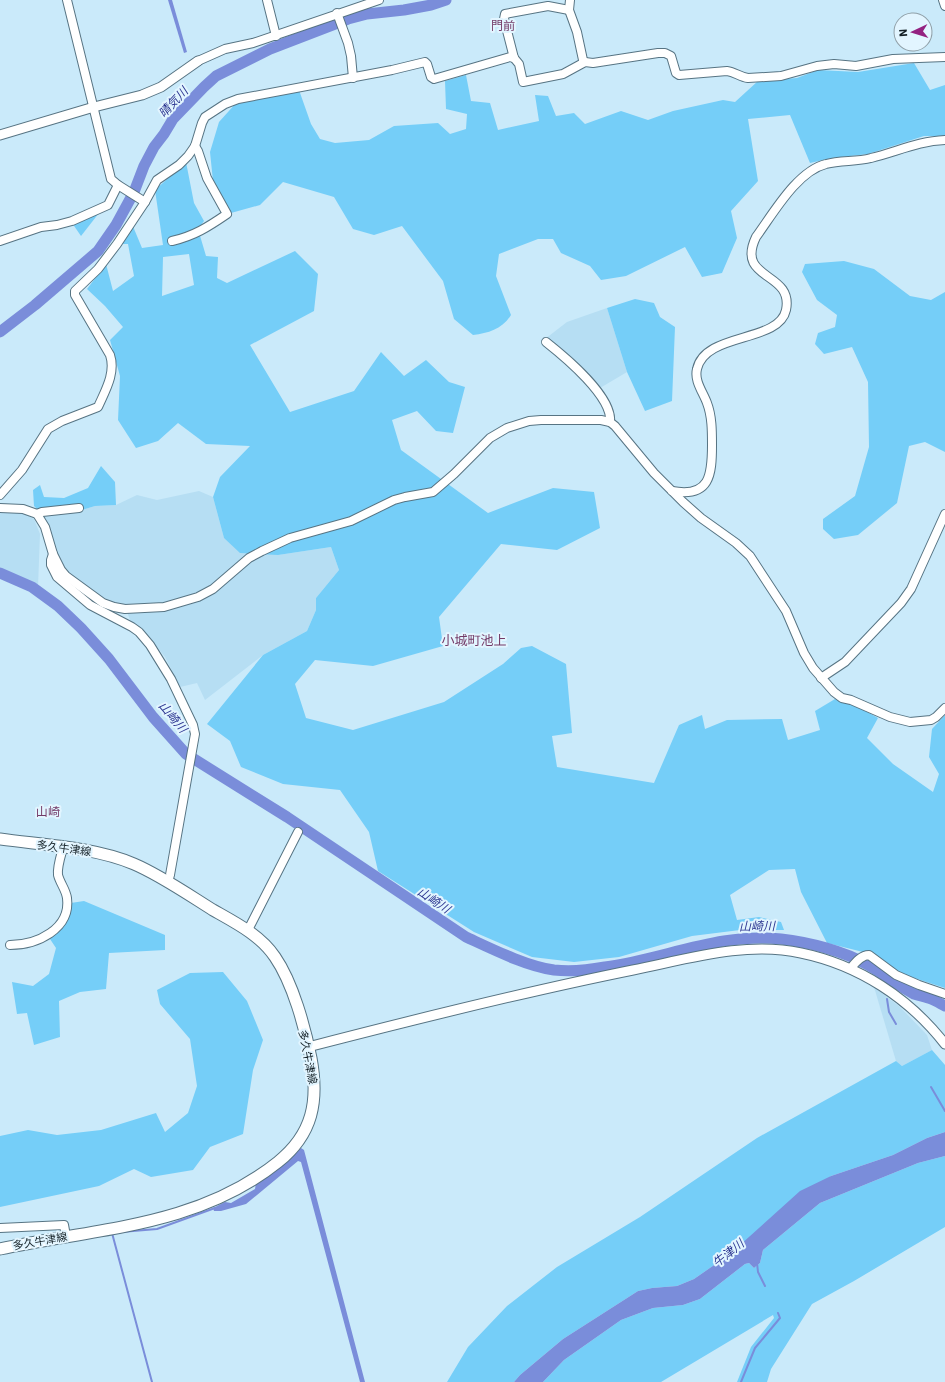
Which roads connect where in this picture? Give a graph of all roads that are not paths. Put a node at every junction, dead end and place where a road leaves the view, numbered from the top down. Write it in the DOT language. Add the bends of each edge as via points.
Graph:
graph roads {
  1 [pos="67,0"];
  2 [pos="267,0"];
  3 [pos="379,0"];
  4 [pos="570,0"];
  5 [pos="943,0"];
  6 [pos="945,6"];
  7 [pos="570,10"];
  8 [pos="337,14"];
  9 [pos="276,36"];
  10 [pos="945,57"];
  11 [pos="514,58"];
  12 [pos="198,62"];
  13 [pos="585,62"];
  14 [pos="353,78"];
  15 [pos="94,107"];
  16 [pos="0,135"];
  17 [pos="945,140"];
  18 [pos="194,146"];
  19 [pos="118,185"];
  20 [pos="145,202"];
  21 [pos="0,241"];
  22 [pos="172,241"];
  23 [pos="546,342"];
  24 [pos="610,422"];
  25 [pos="672,491"];
  26 [pos="0,495"];
  27 [pos="0,508"];
  28 [pos="79,508"];
  29 [pos="37,514"];
  30 [pos="945,514"];
  31 [pos="53,554"];
  32 [pos="821,678"];
  33 [pos="945,708"];
  34 [pos="298,832"];
  35 [pos="0,839"];
  36 [pos="63,848"];
  37 [pos="168,882"];
  38 [pos="248,930"];
  39 [pos="10,945"];
  40 [pos="852,966"];
  41 [pos="945,994"];
  42 [pos="945,1044"];
  43 [pos="308,1047"];
  44 [pos="0,1228"];
  45 [pos="66,1236"];
  46 [pos="0,1249"];
  1 -- 15 [label="street"];
  2 -- 9 [label="street"];
  3 -- 8 [label="street"];
  4 -- 7 [label="street"];
  5 -- 6 [label="street"];
  7 -- 11 [label="street" via="548,6 505,14"];
  7 -- 13 [label="street"];
  8 -- 9 [label="street"];
  8 -- 14 [label="street" via="348,43"];
  9 -- 12 [label="street" via="225,49"];
  10 -- 13 [label="street" via="893,59 856,66 834,64 781,76 748,78 727,71 676,74 671,56 665,53"];
  11 -- 13 [label="street" via="519,64 523,82 563,74"];
  11 -- 14 [label="street" via="434,79 425,62"];
  12 -- 15 [label="street" via="161,87"];
  14 -- 18 [label="street" via="238,99 225,104 205,118"];
  15 -- 16 [label="street"];
  15 -- 19 [label="street" via="111,179"];
  17 -- 25 [label="street" via="918,144 857,161 827,163 815,167 796,183 756,237 752,253 758,270 783,289 786,297 785,315 769,328 717,347 701,359 696,373 710,414 712,468 707,482 697,490 684,493"];
  18 -- 20 [label="street" via="179,166 157,180"];
  18 -- 22 [label="street" via="207,178 227,214 194,234"];
  19 -- 20 [label="street"];
  19 -- 21 [label="street" via="108,205 72,221 41,227"];
  20 -- 26 [label="street" via="108,257 75,291 113,362 110,379 98,407 48,429 16,479"];
  23 -- 24 [label="street" via="601,394 610,411"];
  24 -- 25 [label="street"];
  24 -- 31 [label="street" via="541,420 507,428 490,438 433,492 399,499 351,521 290,538 250,558 213,589 175,604 125,609 103,603 66,576"];
  25 -- 32 [label="street" via="701,518 736,542 750,556 786,611 804,653"];
  27 -- 29 [label="street" via="23,509"];
  28 -- 29 [label="street"];
  29 -- 31 [label="street" via="45,527"];
  30 -- 32 [label="street" via="911,589 901,603 845,662"];
  31 -- 37 [label="street" via="51,565 57,577 90,605 139,632 158,655 193,725 195,734 190,766"];
  32 -- 33 [label="street" via="842,698 900,720 931,720"];
  34 -- 38 [label="street"];
  35 -- 36 [label="main road, 多久牛津線"];
  36 -- 37 [label="main road, 多久牛津線" via="113,856 136,864"];
  36 -- 39 [label="street" via="58,874 67,897 67,910 62,921 49,935 35,942"];
  37 -- 38 [label="main road, 多久牛津線"];
  38 -- 43 [label="main road, 多久牛津線" via="262,942 284,971 292,988"];
  40 -- 41 [label="street" via="866,955 896,974"];
  40 -- 42 [label="street" via="912,1008"];
  40 -- 43 [label="street" via="775,949 723,952 485,1002"];
  43 -- 45 [label="main road, 多久牛津線" via="314,1071 315,1095 311,1114 301,1138 278,1162 239,1189 187,1212 144,1223"];
  44 -- 45 [label="street" via="64,1225"];
  45 -- 46 [label="main road, 多久牛津線"];
}
